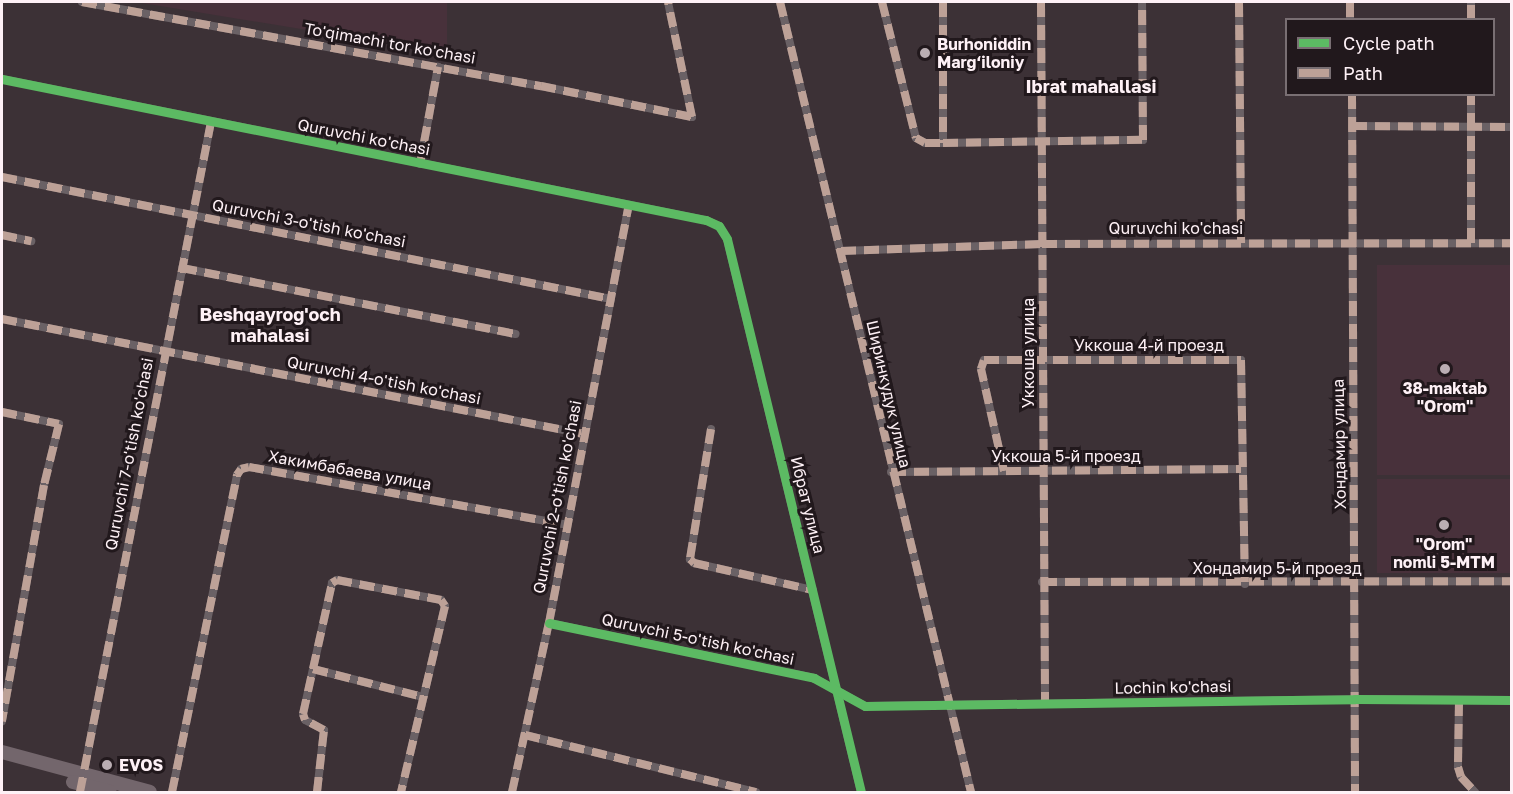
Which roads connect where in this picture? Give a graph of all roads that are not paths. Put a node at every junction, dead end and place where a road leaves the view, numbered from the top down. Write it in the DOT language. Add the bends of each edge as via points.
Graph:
graph roads {
  1 [pos="82,2"];
  2 [pos="668,2"];
  3 [pos="780,2"];
  4 [pos="882,2"];
  5 [pos="943,2"];
  6 [pos="1041,2"];
  7 [pos="1142,2"];
  8 [pos="1239,2"];
  9 [pos="1350,2"];
  10 [pos="1471,2"];
  11 [pos="108,4"];
  12 [pos="1350,18"];
  13 [pos="1471,18"];
  14 [pos="438,67"];
  15 [pos="2,79"];
  16 [pos="1352,96"];
  17 [pos="1471,96"];
  18 [pos="211,122"];
  19 [pos="1352,126"];
  20 [pos="1512,127"];
  21 [pos="1471,128"];
  22 [pos="1041,142"];
  23 [pos="943,143"];
  24 [pos="420,164"];
  25 [pos="2,177"];
  26 [pos="628,207"];
  27 [pos="192,215"];
  28 [pos="719,226"];
  29 [pos="2,234"];
  30 [pos="31,241"];
  31 [pos="1241,243"];
  32 [pos="1352,243"];
  33 [pos="1471,243"];
  34 [pos="1512,243"];
  35 [pos="1042,244"];
  36 [pos="841,251"];
  37 [pos="182,268"];
  38 [pos="611,299"];
  39 [pos="2,319"];
  40 [pos="516,334"];
  41 [pos="164,352"];
  42 [pos="1044,359"];
  43 [pos="2,412"];
  44 [pos="711,429"];
  45 [pos="584,434"];
  46 [pos="1241,469"];
  47 [pos="1004,471"];
  48 [pos="891,472"];
  49 [pos="1043,472"];
  50 [pos="567,525"];
  51 [pos="1512,581"];
  52 [pos="1042,582"];
  53 [pos="1356,582"];
  54 [pos="1245,584"];
  55 [pos="813,590"];
  56 [pos="549,623"];
  57 [pos="313,669"];
  58 [pos="838,693"];
  59 [pos="423,698"];
  60 [pos="1355,699"];
  61 [pos="1512,700"];
  62 [pos="1459,701"];
  63 [pos="1045,704"];
  64 [pos="948,705"];
  65 [pos="2,721"];
  66 [pos="525,735"];
  67 [pos="2,752"];
  68 [pos="2,762"];
  69 [pos="82,784"];
  70 [pos="1467,785"];
  71 [pos="110,792"];
  72 [pos="150,792"];
  73 [pos="172,792"];
  74 [pos="317,792"];
  75 [pos="401,792"];
  76 [pos="512,792"];
  77 [pos="756,792"];
  78 [pos="861,792"];
  79 [pos="971,792"];
  80 [pos="1355,792"];
  81 [pos="1458,792"];
  82 [pos="1475,792"];
  1 -- 11 [label="street, To'qimachi tor ko'chasi"];
  2 -- 14 [label="street, To'qimachi tor ko'chasi" via="692,117"];
  3 -- 36 [label="street, Ширинкудук улица"];
  4 -- 23 [label="street" via="916,138 925,143"];
  5 -- 23 [label="street"];
  6 -- 22 [label="street, Уккоша улица"];
  7 -- 22 [label="street" via="1143,140"];
  8 -- 31 [label="street"];
  9 -- 12 [label="street"];
  10 -- 13 [label="street"];
  11 -- 14 [label="street, To'qimachi tor ko'chasi"];
  14 -- 24 [label="street"];
  15 -- 18 [label="street, Quruvchi ko'chasi"];
  16 -- 19 [label="street, Хондамир улица"];
  17 -- 21 [label="street"];
  18 -- 24 [label="street, Quruvchi ko'chasi"];
  18 -- 27 [label="street, Quruvchi 7-o'tish ko'chasi"];
  19 -- 21 [label="street"];
  19 -- 32 [label="street, Хондамир улица"];
  20 -- 21 [label="street"];
  21 -- 33 [label="street"];
  22 -- 23 [label="street"];
  22 -- 35 [label="street, Уккоша улица"];
  24 -- 26 [label="street, Quruvchi ko'chasi"];
  25 -- 27 [label="street, Quruvchi 3-o'tish ko'chasi"];
  26 -- 28 [label="street, Quruvchi ko'chasi" via="706,220"];
  26 -- 38 [label="street, Quruvchi 2-o'tish ko'chasi"];
  27 -- 37 [label="street, Quruvchi 7-o'tish ko'chasi"];
  27 -- 38 [label="street, Quruvchi 3-o'tish ko'chasi"];
  28 -- 55 [label="street, Ибрат улица" via="727,239"];
  29 -- 30 [label="street"];
  31 -- 32 [label="street, Quruvchi ko'chasi"];
  31 -- 35 [label="street, Quruvchi ko'chasi"];
  32 -- 33 [label="street, Quruvchi ko'chasi"];
  32 -- 53 [label="street, Хондамир улица"];
  33 -- 34 [label="street, Quruvchi ko'chasi"];
  35 -- 36 [label="street, Quruvchi ko'chasi"];
  35 -- 42 [label="street, Уккоша улица"];
  36 -- 48 [label="street, Ширинкудук улица"];
  37 -- 40 [label="street"];
  37 -- 41 [label="street, Quruvchi 7-o'tish ko'chasi"];
  38 -- 45 [label="street, Quruvchi 2-o'tish ko'chasi"];
  39 -- 41 [label="street, Quruvchi 4-o'tish ko'chasi"];
  41 -- 45 [label="street, Quruvchi 4-o'tish ko'chasi"];
  41 -- 69 [label="street, Quruvchi 7-o'tish ko'chasi"];
  42 -- 46 [label="street, Уккоша 4-й проезд" via="1241,360"];
  42 -- 47 [label="street, Уккоша 4-й проезд" via="990,359 981,365"];
  42 -- 49 [label="street, Уккоша улица"];
  43 -- 65 [label="street" via="59,424 44,485"];
  44 -- 55 [label="street" via="690,559"];
  45 -- 50 [label="street, Quruvchi 2-o'tish ko'chasi"];
  46 -- 49 [label="street, Уккоша 5-й проезд"];
  46 -- 54 [label="street, Уккоша 4-й проезд"];
  47 -- 48 [label="street, Уккоша 5-й проезд"];
  47 -- 49 [label="street, Уккоша 5-й проезд"];
  48 -- 64 [label="street, Ширинкудук улица"];
  49 -- 52 [label="street, Уккоша улица"];
  50 -- 56 [label="street, Quruvchi 2-o'tish ko'chasi"];
  50 -- 73 [label="street, Хакимбабаева улица" via="249,467 242,469 237,475"];
  51 -- 53 [label="street, Хондамир 5-й проезд"];
  52 -- 54 [label="street, Хондамир 5-й проезд"];
  52 -- 63 [label="street, Уккоша улица"];
  53 -- 54 [label="street, Хондамир 5-й проезд"];
  53 -- 60 [label="street, Хондамир улица"];
  55 -- 58 [label="street, Ибрат улица"];
  56 -- 58 [label="street, Quruvchi 5-o'tish ko'chasi" via="814,678"];
  56 -- 66 [label="street, Quruvchi 2-o'tish ko'chasi"];
  57 -- 59 [label="street"];
  57 -- 59 [label="street" via="333,581 441,600 445,606"];
  57 -- 74 [label="street" via="303,718 324,730"];
  58 -- 64 [label="street, Lochin ko'chasi" via="865,706"];
  58 -- 78 [label="street, Ибрат улица"];
  59 -- 75 [label="street"];
  60 -- 62 [label="street, Lochin ko'chasi"];
  60 -- 63 [label="street, Lochin ko'chasi"];
  60 -- 80 [label="street, Хондамир улица"];
  61 -- 62 [label="street, Lochin ko'chasi"];
  62 -- 70 [label="street" via="1458,767"];
  63 -- 64 [label="street, Lochin ko'chasi"];
  64 -- 79 [label="street, Ширинкудук улица"];
  66 -- 76 [label="street, Quruvchi 2-o'tish ko'chasi"];
  66 -- 77 [label="street"];
  67 -- 69 [label="main road"];
  68 -- 69 [label="main road"];
  69 -- 71 [label="main road"];
  69 -- 72 [label="main road"];
  70 -- 81 [label="street"];
  70 -- 82 [label="street"];
}
